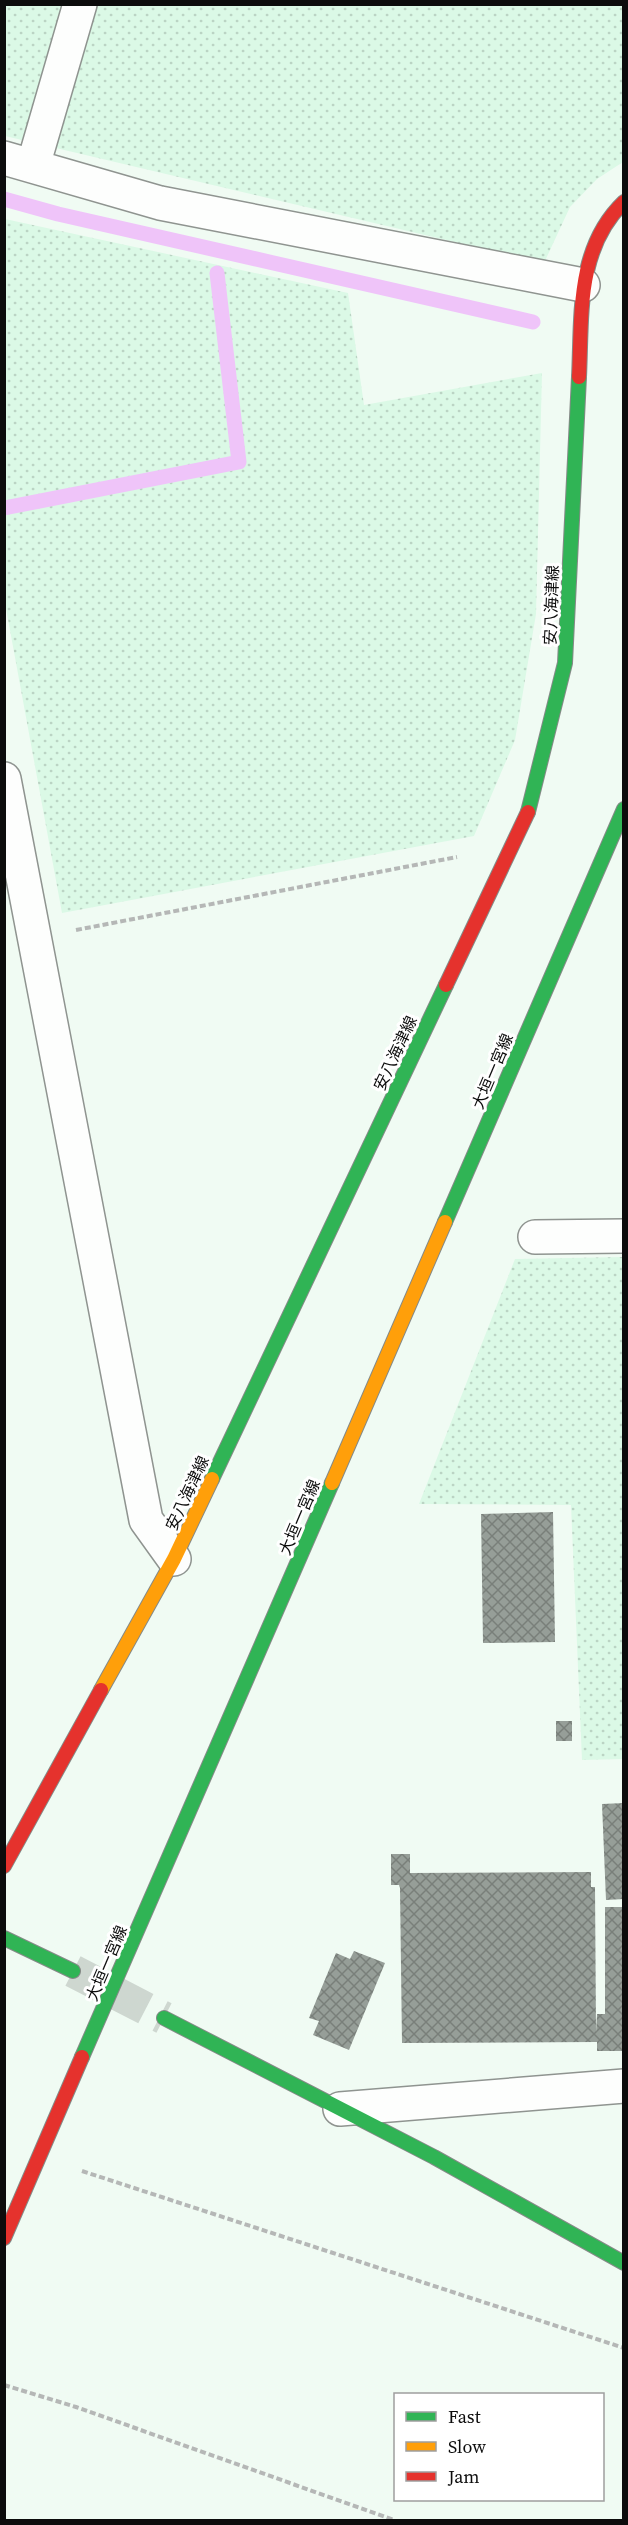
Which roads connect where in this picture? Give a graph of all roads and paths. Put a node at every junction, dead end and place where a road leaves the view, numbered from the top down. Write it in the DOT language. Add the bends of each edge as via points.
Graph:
graph roads {
  1 [pos="80,4"];
  2 [pos="19,162"];
  3 [pos="624,202"];
  4 [pos="583,285"];
  5 [pos="4,779"];
  6 [pos="624,809"];
  7 [pos="512,846"];
  8 [pos="35,938"];
  9 [pos="624,1236"];
  10 [pos="535,1237"];
  11 [pos="174,1559"];
  12 [pos="4,1866"];
  13 [pos="4,1938"];
  14 [pos="73,1971"];
  15 [pos="164,2018"];
  16 [pos="624,2086"];
  17 [pos="340,2109"];
  18 [pos="82,2172"];
  19 [pos="4,2238"];
  20 [pos="624,2263"];
  21 [pos="624,2348"];
  22 [pos="4,2385"];
  23 [pos="394,2520"];
  1 -- 2 [label="street"];
  2 -- 4 [label="street" via="160,204"];
  3 -- 4 [label="main road, 安八海津線" via="613,210 592,245"];
  4 -- 7 [label="main road, 安八海津線" via="565,663 529,809"];
  5 -- 8 [label="street"];
  6 -- 19 [label="main road, 大垣一宮線"];
  7 -- 8 [label="path"];
  7 -- 11 [label="main road, 安八海津線"];
  8 -- 11 [label="street" via="146,1520"];
  9 -- 10 [label="street"];
  11 -- 12 [label="main road, 安八海津線"];
  13 -- 14 [label="main road"];
  15 -- 17 [label="main road"];
  16 -- 17 [label="street"];
  17 -- 20 [label="main road"];
  18 -- 21 [label="path"];
  22 -- 23 [label="path"];
}
